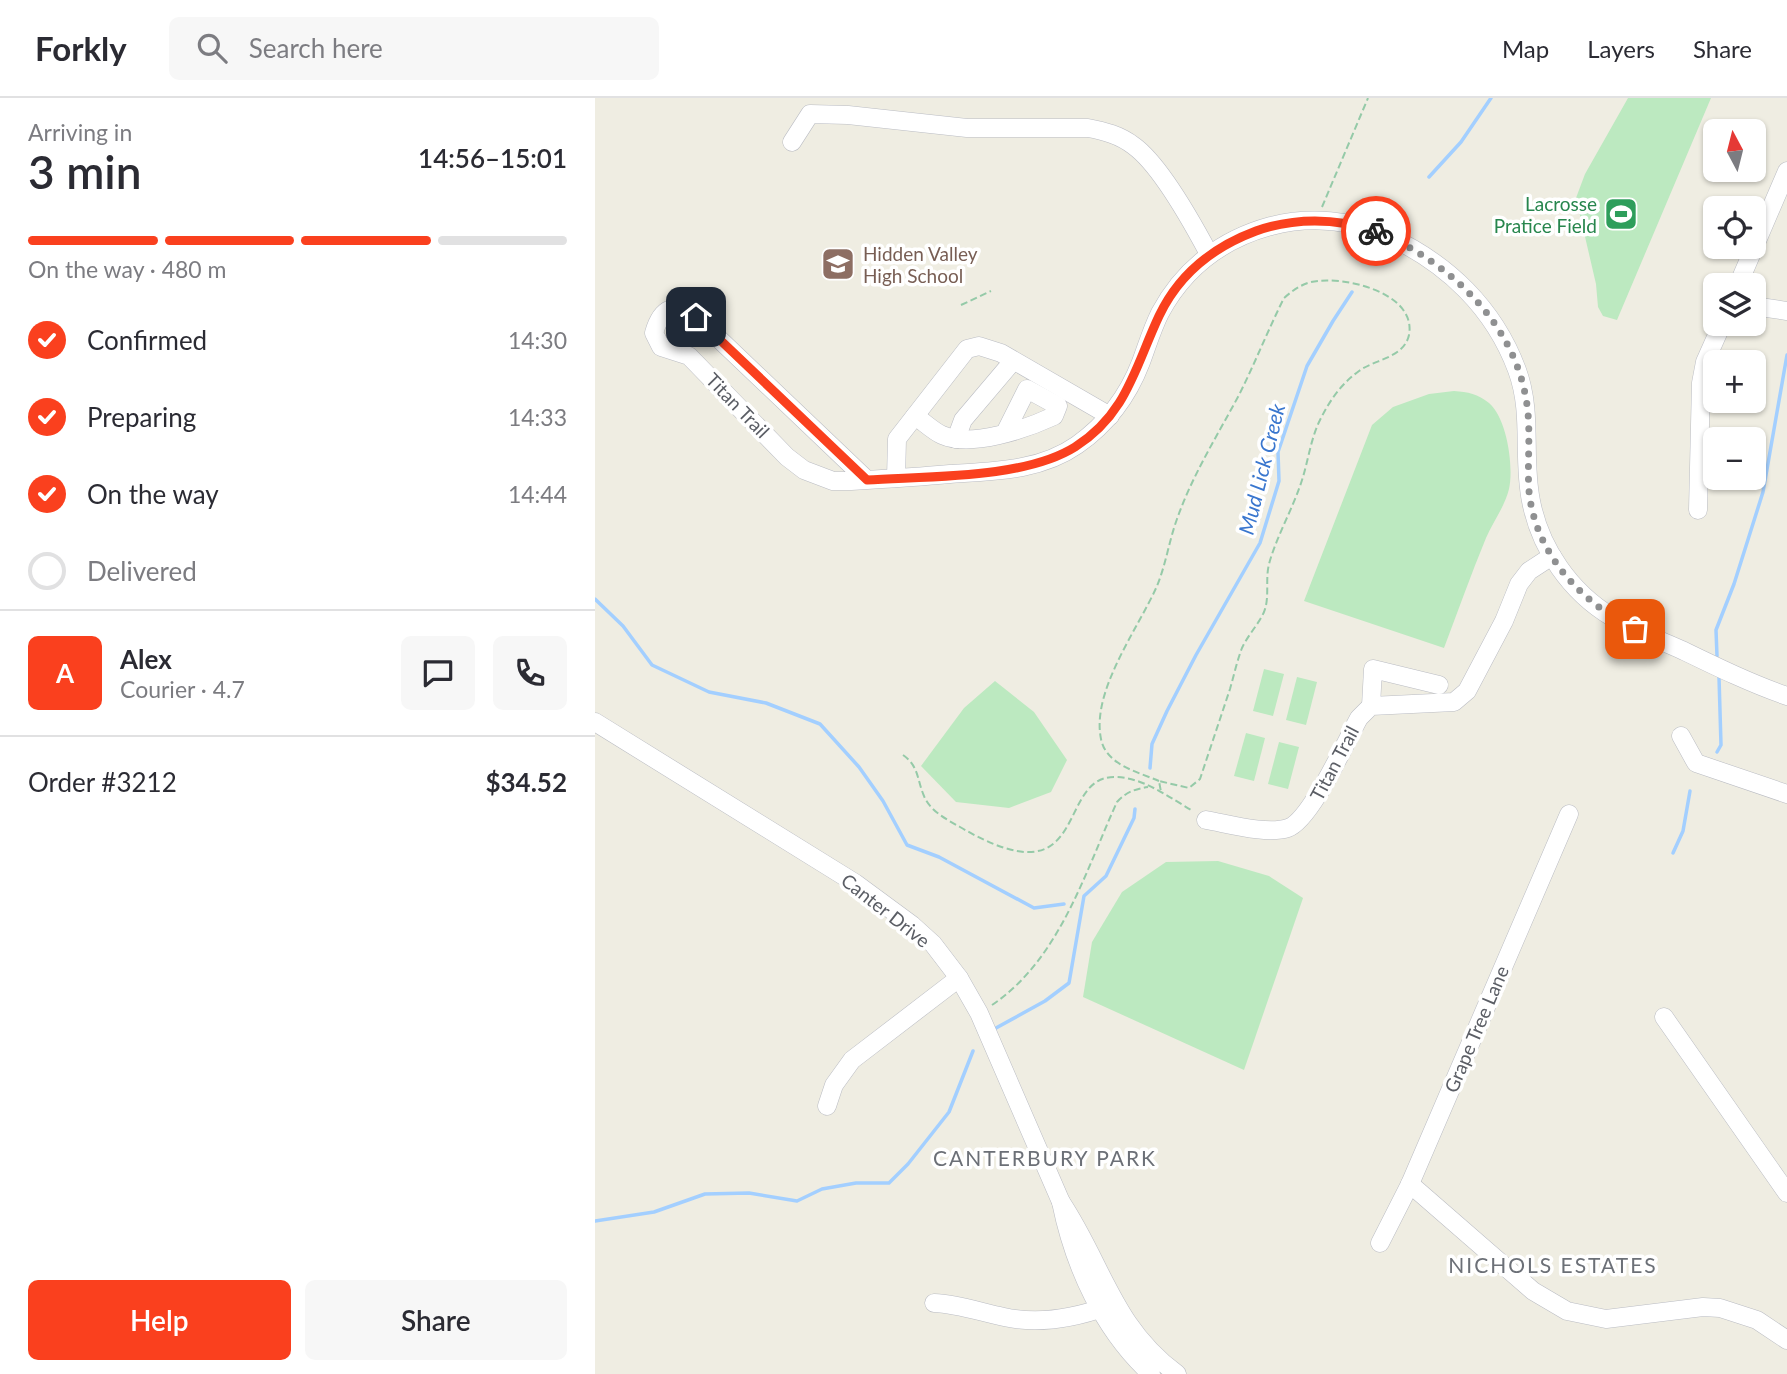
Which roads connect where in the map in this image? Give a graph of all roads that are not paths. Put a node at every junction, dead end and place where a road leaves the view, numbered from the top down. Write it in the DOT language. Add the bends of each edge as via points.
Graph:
graph roads {
  1 [pos="792,142"];
  2 [pos="1787,171"];
  3 [pos="1209,254"];
  4 [pos="1743,273"];
  5 [pos="1766,308"];
  6 [pos="1787,312"];
  7 [pos="1717,336"];
  8 [pos="1013,361"];
  9 [pos="1110,415"];
  10 [pos="915,416"];
  11 [pos="1005,433"];
  12 [pos="955,439"];
  13 [pos="896,478"];
  14 [pos="867,480"];
  15 [pos="1698,510"];
  16 [pos="1552,556"];
  17 [pos="1439,685"];
  18 [pos="1787,696"];
  19 [pos="1371,706"];
  20 [pos="595,722"];
  21 [pos="1681,736"];
  22 [pos="1787,794"];
  23 [pos="1569,814"];
  24 [pos="1206,820"];
  25 [pos="959,978"];
  26 [pos="1664,1017"];
  27 [pos="827,1106"];
  28 [pos="1410,1184"];
  29 [pos="1787,1193"];
  30 [pos="1380,1243"];
  31 [pos="933,1303"];
  32 [pos="1107,1307"];
  33 [pos="1787,1340"];
  34 [pos="1151,1374"];
  35 [pos="1177,1374"];
  1 -- 3 [label="street" via="810,114 967,128 1104,131 1127,141 1146,157"];
  2 -- 4 [label="street"];
  3 -- 9 [label="street, Titan Trail" via="1170,297 1125,396"];
  3 -- 16 [label="street, Titan Trail" via="1267,227 1315,220 1363,227 1403,243 1467,289 1504,343 1522,383 1531,500 1537,526"];
  5 -- 6 [label="street"];
  7 -- 15 [label="street" via="1701,383"];
  8 -- 9 [label="street"];
  8 -- 10 [label="street" via="978,346 967,349"];
  8 -- 12 [label="street" via="963,419"];
  9 -- 13 [label="street, Titan Trail" via="1077,446 1038,464"];
  10 -- 12 [label="street"];
  10 -- 13 [label="street" via="897,439"];
  11 -- 12 [label="street"];
  13 -- 14 [label="street, Titan Trail"];
  14 -- 14 [label="street, Titan Trail" via="696,317 685,309 670,309 658,319 654,333 661,347 689,356 792,461 833,481"];
  16 -- 18 [label="street, Titan Trail" via="1580,593 1614,618"];
  16 -- 19 [label="street, Titan Trail" via="1519,584 1467,691 1454,702"];
  17 -- 19 [label="street" via="1373,669"];
  19 -- 24 [label="street, Titan Trail" via="1359,718 1298,821 1287,828 1261,830"];
  20 -- 25 [label="street, Canter Drive" via="884,903 933,944"];
  21 -- 22 [label="street" via="1696,763"];
  23 -- 28 [label="street, Grape Tree Lane"];
  25 -- 27 [label="street" via="852,1060 834,1085"];
  25 -- 32 [label="street, Canter Drive" via="979,1013 1061,1202 1088,1247"];
  26 -- 29 [label="street"];
  28 -- 30 [label="street, Grape Tree Lane"];
  28 -- 33 [label="street" via="1533,1291 1567,1311 1607,1319 1720,1308 1757,1320"];
  31 -- 32 [label="street" via="1033,1321"];
  32 -- 34 [label="street, Canter Drive" via="1117,1336"];
  32 -- 35 [label="street, Canter Drive"];
}
